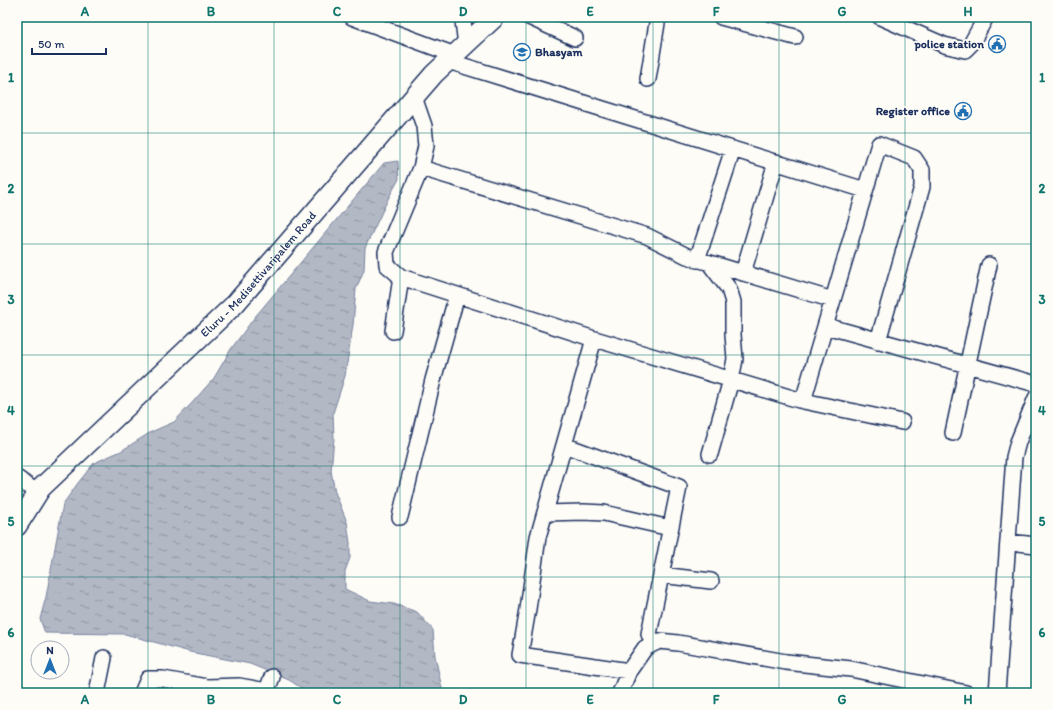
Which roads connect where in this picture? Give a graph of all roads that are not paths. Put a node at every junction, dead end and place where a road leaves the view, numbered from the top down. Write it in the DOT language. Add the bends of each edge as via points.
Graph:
graph roads {
  1 [pos="352,17"];
  2 [pos="464,17"];
  3 [pos="495,17"];
  4 [pos="529,17"];
  5 [pos="658,17"];
  6 [pos="721,17"];
  7 [pos="880,17"];
  8 [pos="986,17"];
  9 [pos="795,37"];
  10 [pos="575,38"];
  11 [pos="456,54"];
  12 [pos="648,79"];
  13 [pos="414,97"];
  14 [pos="733,149"];
  15 [pos="776,162"];
  16 [pos="421,168"];
  17 [pos="865,190"];
  18 [pos="704,262"];
  19 [pos="989,265"];
  20 [pos="743,273"];
  21 [pos="401,277"];
  22 [pos="457,295"];
  23 [pos="833,300"];
  24 [pos="826,326"];
  25 [pos="393,331"];
  26 [pos="594,339"];
  27 [pos="878,340"];
  28 [pos="968,365"];
  29 [pos="730,380"];
  30 [pos="1036,384"];
  31 [pos="1036,398"];
  32 [pos="803,401"];
  33 [pos="902,422"];
  34 [pos="1031,423"];
  35 [pos="952,433"];
  36 [pos="564,445"];
  37 [pos="710,454"];
  38 [pos="17,478"];
  39 [pos="38,493"];
  40 [pos="544,513"];
  41 [pos="400,517"];
  42 [pos="17,526"];
  43 [pos="670,528"];
  44 [pos="1008,542"];
  45 [pos="1036,545"];
  46 [pos="661,575"];
  47 [pos="710,581"];
  48 [pos="653,644"];
  49 [pos="104,658"];
  50 [pos="629,671"];
  51 [pos="272,677"];
  52 [pos="267,692"];
  53 [pos="96,693"];
  54 [pos="142,693"];
  55 [pos="620,693"];
  56 [pos="966,693"];
  57 [pos="997,693"];
  1 -- 11 [label="street"];
  2 -- 11 [label="street"];
  3 -- 11 [label="main road, Eluru - Medisettivaripalem Road"];
  4 -- 10 [label="street"];
  5 -- 12 [label="street"];
  6 -- 9 [label="street"];
  7 -- 8 [label="street" via="944,45 965,50"];
  11 -- 13 [label="main road, Eluru - Medisettivaripalem Road"];
  11 -- 14 [label="street"];
  13 -- 16 [label="street" via="424,126 426,146"];
  13 -- 39 [label="main road, Eluru - Medisettivaripalem Road" via="235,304"];
  14 -- 15 [label="street"];
  14 -- 18 [label="street"];
  15 -- 17 [label="street"];
  15 -- 20 [label="street"];
  16 -- 18 [label="street" via="647,236"];
  16 -- 21 [label="street" via="386,252 387,265"];
  17 -- 23 [label="street"];
  17 -- 27 [label="street" via="879,144 914,158 922,170 922,187"];
  18 -- 20 [label="street"];
  18 -- 29 [label="street" via="729,289 733,302 735,359"];
  19 -- 28 [label="street"];
  20 -- 23 [label="street"];
  21 -- 22 [label="street"];
  21 -- 25 [label="street"];
  22 -- 26 [label="street"];
  22 -- 41 [label="street" via="433,380"];
  23 -- 24 [label="street"];
  24 -- 27 [label="street"];
  24 -- 32 [label="street"];
  26 -- 29 [label="street"];
  26 -- 36 [label="street"];
  27 -- 28 [label="street"];
  28 -- 30 [label="street"];
  28 -- 35 [label="street"];
  29 -- 32 [label="street"];
  29 -- 37 [label="street"];
  31 -- 34 [label="street"];
  32 -- 33 [label="street"];
  34 -- 44 [label="street" via="1018,442 1014,457"];
  36 -- 40 [label="street"];
  36 -- 43 [label="street" via="678,487"];
  38 -- 39 [label="street"];
  39 -- 42 [label="main road, Eluru - Medisettivaripalem Road"];
  40 -- 43 [label="street" via="604,513"];
  40 -- 50 [label="street" via="520,655"];
  43 -- 46 [label="street"];
  44 -- 45 [label="street"];
  44 -- 57 [label="street"];
  46 -- 47 [label="street"];
  46 -- 48 [label="street" via="648,634"];
  48 -- 50 [label="street" via="645,648"];
  48 -- 56 [label="street" via="659,641 678,642 786,662 851,669"];
  49 -- 53 [label="street"];
  50 -- 55 [label="street"];
  51 -- 52 [label="street"];
  52 -- 54 [label="street" via="239,686 207,687 163,679 148,679"];
}
